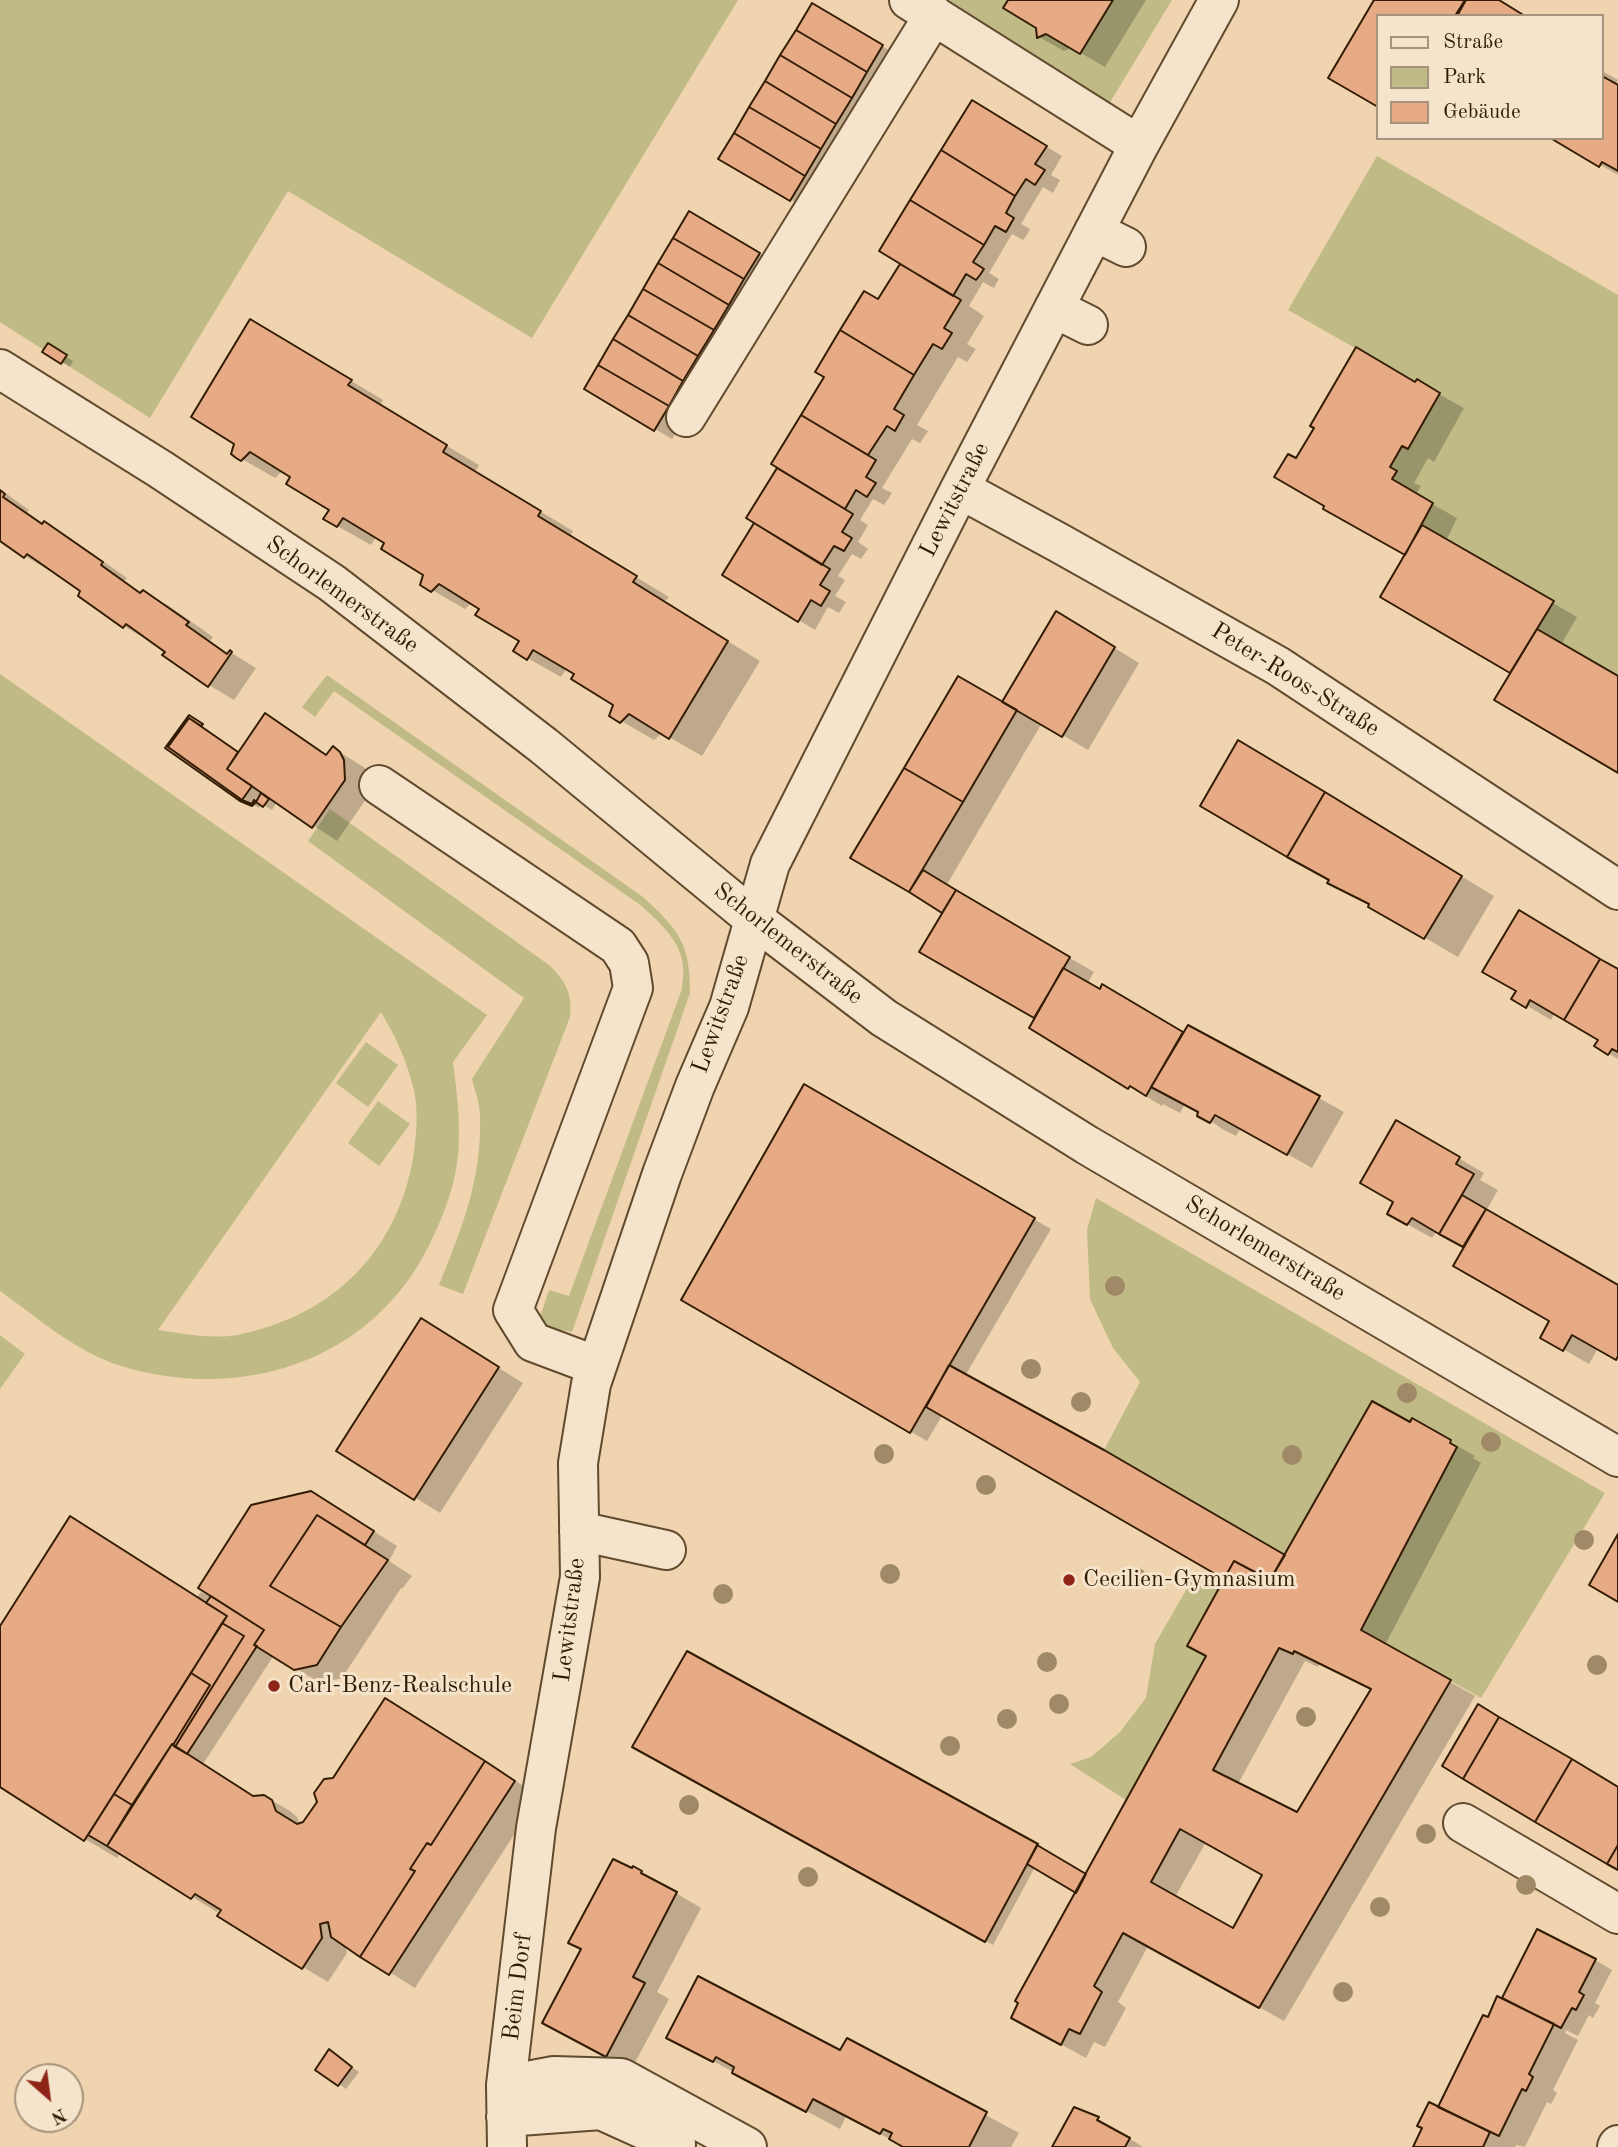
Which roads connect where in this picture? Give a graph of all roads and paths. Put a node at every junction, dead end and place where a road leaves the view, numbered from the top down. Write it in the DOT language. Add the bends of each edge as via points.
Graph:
graph roads {
  1 [pos="1219,0"];
  2 [pos="922,8"];
  3 [pos="1139,145"];
  4 [pos="1054,308"];
  5 [pos="1088,325"];
  6 [pos="0,369"];
  7 [pos="686,417"];
  8 [pos="960,489"];
  9 [pos="379,785"];
  10 [pos="1618,890"];
  11 [pos="754,919"];
  12 [pos="594,1375"];
  13 [pos="1618,1457"];
  14 [pos="579,1531"];
  15 [pos="666,1550"];
  16 [pos="1463,1823"];
  17 [pos="536,1828"];
  18 [pos="1618,1914"];
  19 [pos="506,2116"];
  20 [pos="676,2144"];
  21 [pos="747,2147"];
  1 -- 3 [label="street, Lewitstraße"];
  2 -- 3 [label="street"];
  2 -- 7 [label="street"];
  3 -- 4 [label="street, Lewitstraße" via="1110,239"];
  4 -- 5 [label="street"];
  4 -- 8 [label="street, Lewitstraße"];
  6 -- 11 [label="street, Schorlemerstraße" via="332,583 544,746"];
  8 -- 10 [label="street, Peter-Roos-Straße" via="1278,666"];
  8 -- 11 [label="street, Lewitstraße" via="770,864"];
  9 -- 12 [label="street" via="618,946 629,963 633,988 513,1310 533,1342"];
  11 -- 12 [label="street, Lewitstraße" via="729,1007 662,1174"];
  11 -- 13 [label="street, Schorlemerstraße" via="884,1018 1076,1138"];
  12 -- 14 [label="street, Lewitstraße" via="578,1462"];
  14 -- 15 [label="street"];
  14 -- 17 [label="street, Lewitstraße" via="577,1602"];
  16 -- 18 [label="street"];
  17 -- 19 [label="street, Beim Dorf"];
  19 -- 20 [label="street" via="601,2110"];
  19 -- 21 [label="street" via="554,2076 621,2078"];
}
